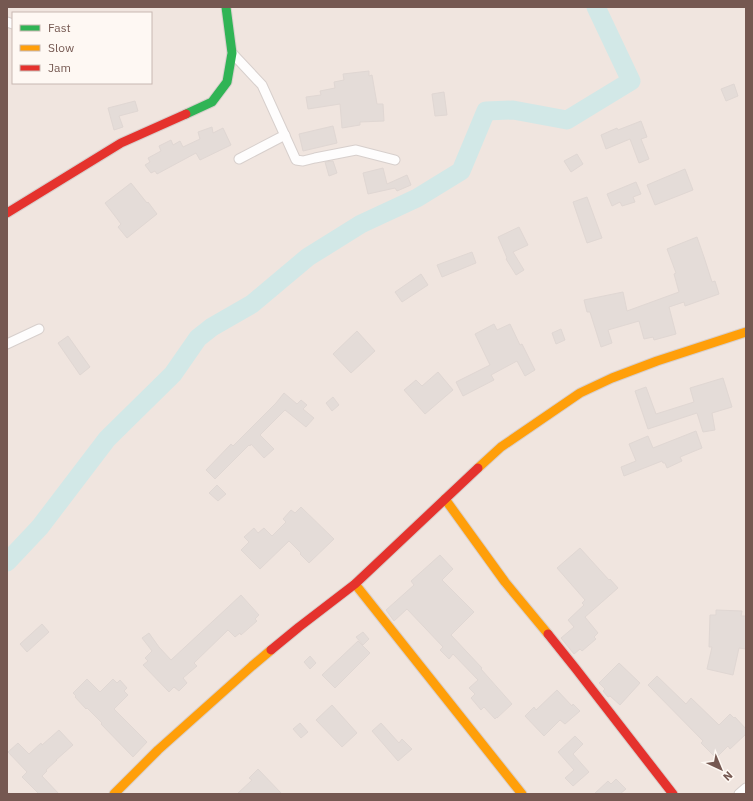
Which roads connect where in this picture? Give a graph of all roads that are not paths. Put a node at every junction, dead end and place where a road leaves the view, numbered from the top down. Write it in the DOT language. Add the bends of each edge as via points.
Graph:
graph roads {
  1 [pos="226,7"];
  2 [pos="232,53"];
  3 [pos="285,135"];
  4 [pos="239,159"];
  5 [pos="395,160"];
  6 [pos="7,213"];
  7 [pos="39,328"];
  8 [pos="746,332"];
  9 [pos="7,344"];
  10 [pos="445,498"];
  11 [pos="355,584"];
  12 [pos="746,788"];
  13 [pos="114,794"];
  14 [pos="522,794"];
  15 [pos="673,794"];
  16 [pos="739,794"];
  1 -- 2 [label="street"];
  2 -- 3 [label="street" via="262,84"];
  2 -- 6 [label="street" via="227,82 212,102 121,143"];
  3 -- 4 [label="street"];
  3 -- 5 [label="street" via="296,160 303,161 356,150"];
  7 -- 9 [label="street"];
  8 -- 10 [label="street" via="657,361 580,393 502,447"];
  10 -- 11 [label="street"];
  10 -- 15 [label="street" via="505,582"];
  11 -- 13 [label="street" via="252,666 158,750"];
  11 -- 14 [label="street"];
  12 -- 16 [label="street"];
}
